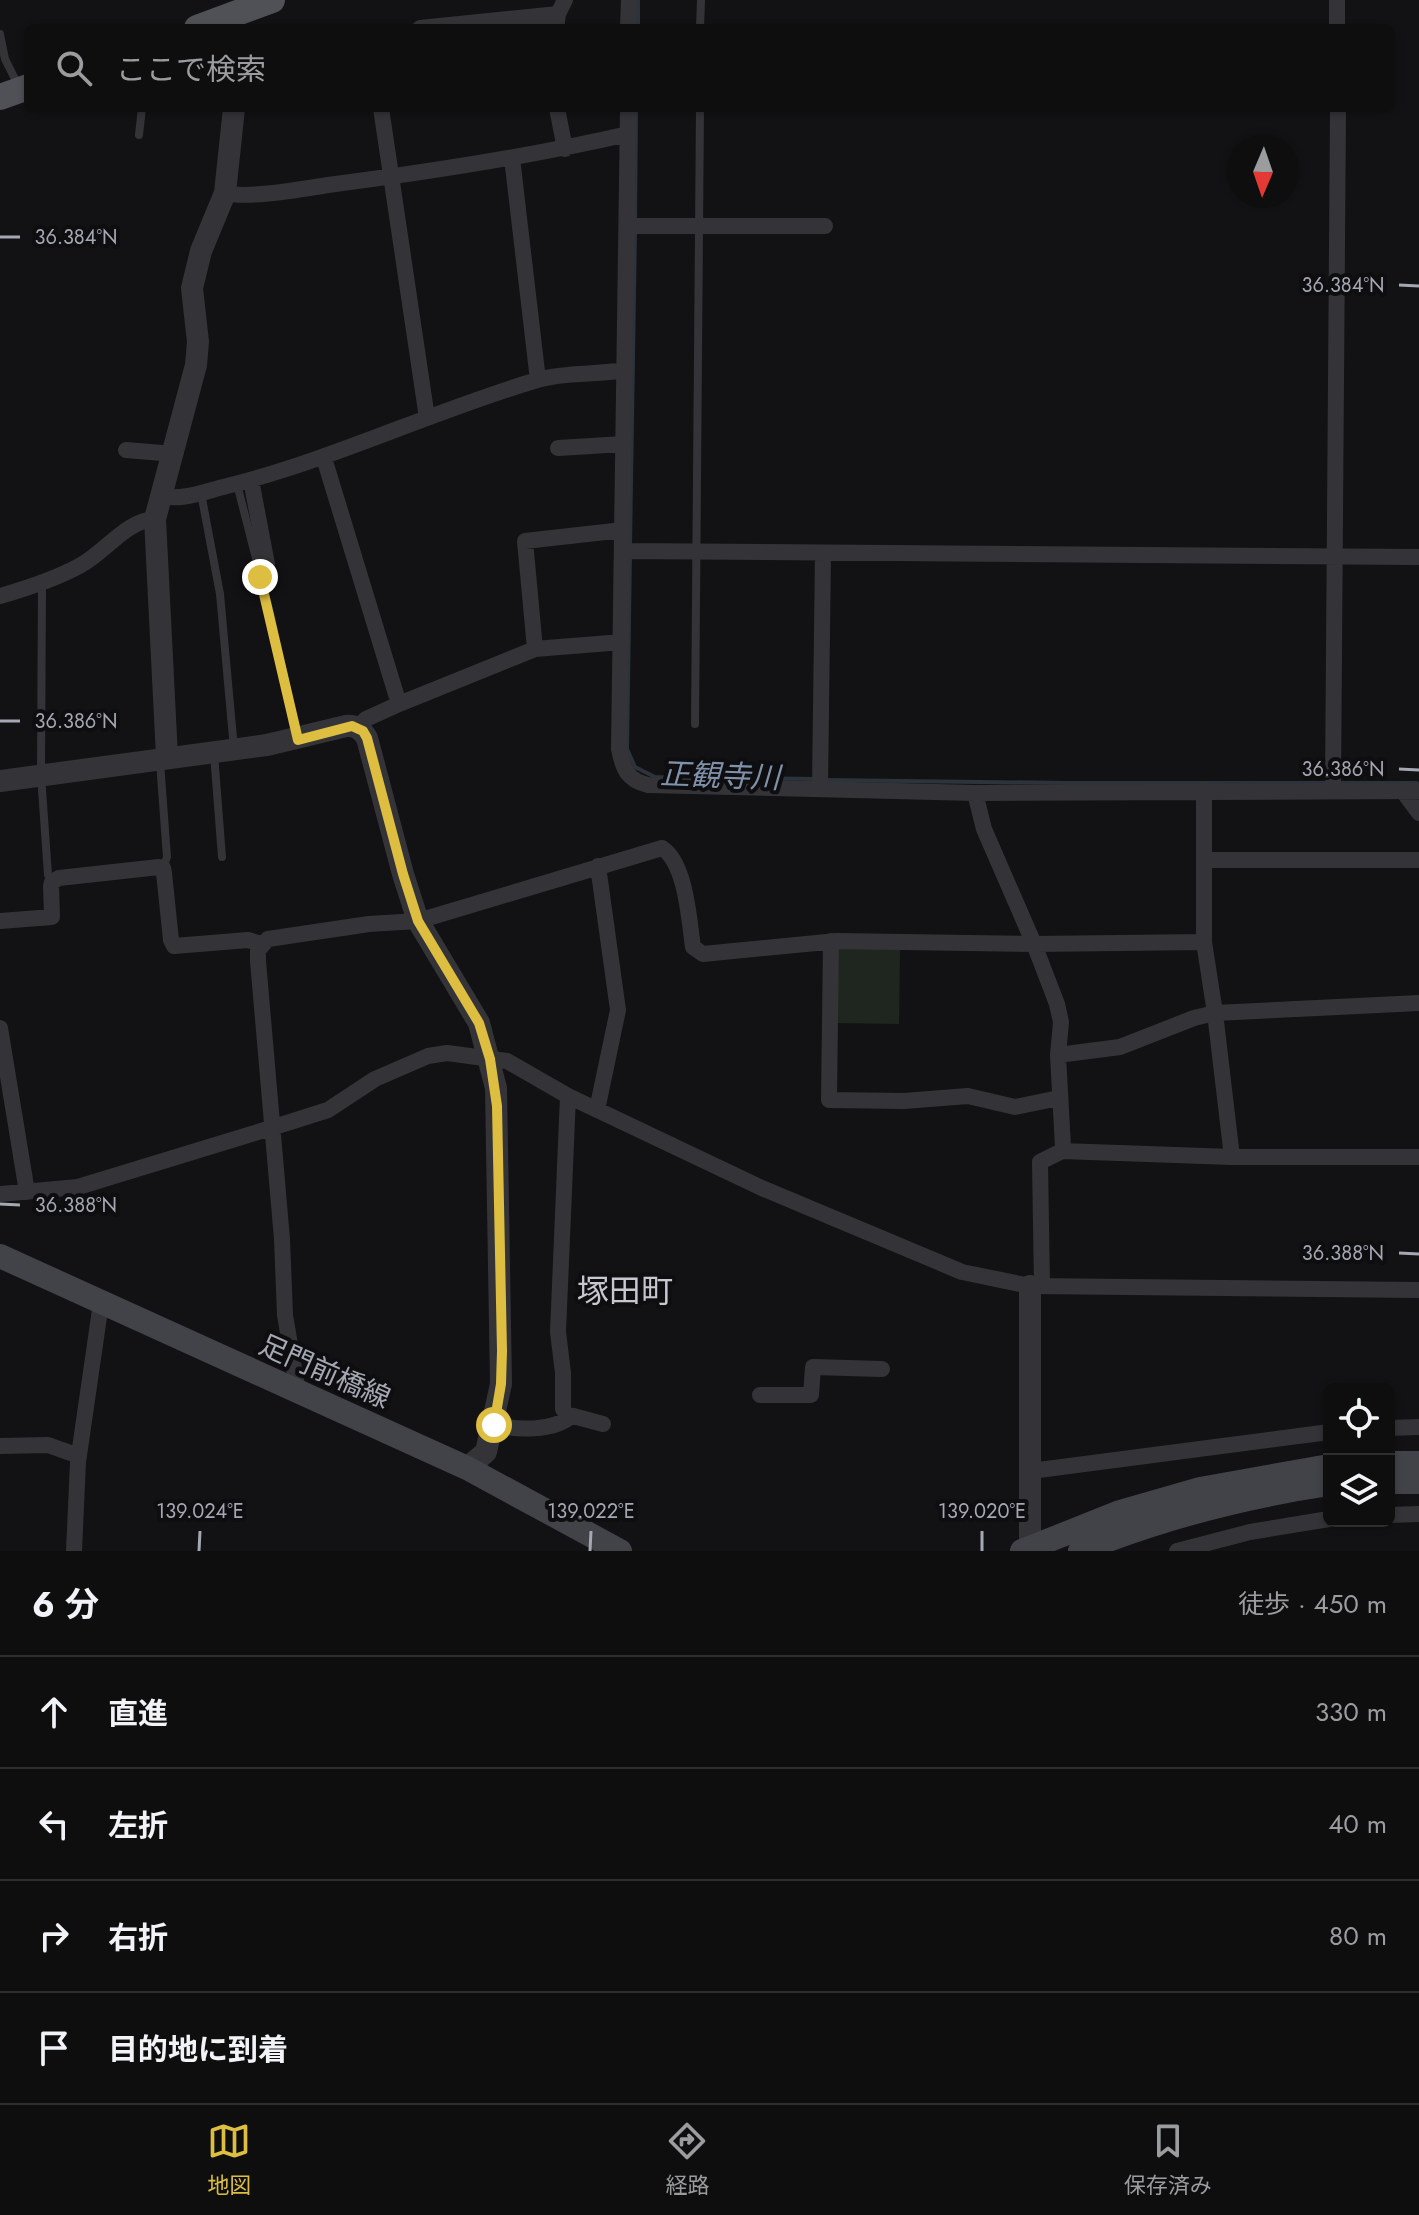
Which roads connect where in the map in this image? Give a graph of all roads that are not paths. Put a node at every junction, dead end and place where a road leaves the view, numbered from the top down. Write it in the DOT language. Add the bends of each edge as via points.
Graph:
graph roads {
  1 [pos="272,0"];
  2 [pos="629,0"];
  3 [pos="701,0"];
  4 [pos="1337,0"];
  5 [pos="560,14"];
  6 [pos="230,15"];
  7 [pos="207,24"];
  8 [pos="460,24"];
  9 [pos="628,24"];
  10 [pos="700,24"];
  11 [pos="1337,24"];
  12 [pos="0,34"];
  13 [pos="16,91"];
  14 [pos="142,112"];
  15 [pos="234,112"];
  16 [pos="382,112"];
  17 [pos="558,112"];
  18 [pos="628,112"];
  19 [pos="700,112"];
  20 [pos="1338,112"];
  21 [pos="628,134"];
  22 [pos="139,135"];
  23 [pos="565,149"];
  24 [pos="512,158"];
  25 [pos="392,177"];
  26 [pos="225,193"];
  27 [pos="627,226"];
  28 [pos="699,226"];
  29 [pos="825,226"];
  30 [pos="625,370"];
  31 [pos="538,380"];
  32 [pos="427,418"];
  33 [pos="624,444"];
  34 [pos="558,448"];
  35 [pos="126,450"];
  36 [pos="174,454"];
  37 [pos="324,458"];
  38 [pos="244,482"];
  39 [pos="201,493"];
  40 [pos="161,496"];
  41 [pos="155,519"];
  42 [pos="623,530"];
  43 [pos="624,551"];
  44 [pos="697,552"];
  45 [pos="823,554"];
  46 [pos="1336,556"];
  47 [pos="1419,557"];
  48 [pos="267,564"];
  49 [pos="41,583"];
  50 [pos="0,596"];
  51 [pos="622,642"];
  52 [pos="535,649"];
  53 [pos="399,704"];
  54 [pos="695,724"];
  55 [pos="357,728"];
  56 [pos="298,740"];
  57 [pos="224,751"];
  58 [pos="163,758"];
  59 [pos="41,775"];
  60 [pos="0,781"];
  61 [pos="820,787"];
  62 [pos="1204,790"];
  63 [pos="1333,790"];
  64 [pos="1410,790"];
  65 [pos="975,793"];
  66 [pos="1419,813"];
  67 [pos="222,857"];
  68 [pos="1204,860"];
  69 [pos="1419,860"];
  70 [pos="598,866"];
  71 [pos="163,868"];
  72 [pos="52,882"];
  73 [pos="0,921"];
  74 [pos="418,921"];
  75 [pos="831,941"];
  76 [pos="1204,942"];
  77 [pos="261,944"];
  78 [pos="1034,944"];
  79 [pos="1419,1003"];
  80 [pos="1215,1013"];
  81 [pos="0,1028"];
  82 [pos="1058,1055"];
  83 [pos="490,1059"];
  84 [pos="568,1096"];
  85 [pos="1059,1098"];
  86 [pos="597,1110"];
  87 [pos="271,1128"];
  88 [pos="1062,1151"];
  89 [pos="1232,1157"];
  90 [pos="1419,1157"];
  91 [pos="27,1192"];
  92 [pos="0,1194"];
  93 [pos="0,1256"];
  94 [pos="1036,1286"];
  95 [pos="1419,1290"];
  96 [pos="101,1303"];
  97 [pos="882,1369"];
  98 [pos="298,1392"];
  99 [pos="760,1395"];
  100 [pos="571,1416"];
  101 [pos="603,1424"];
  102 [pos="494,1425"];
  103 [pos="1419,1427"];
  104 [pos="1395,1428"];
  105 [pos="1323,1433"];
  106 [pos="0,1446"];
  107 [pos="79,1456"];
  108 [pos="1395,1463"];
  109 [pos="1419,1463"];
  110 [pos="1323,1467"];
  111 [pos="467,1468"];
  112 [pos="1031,1471"];
  113 [pos="1395,1482"];
  114 [pos="1419,1482"];
  115 [pos="1323,1485"];
  116 [pos="1419,1514"];
  117 [pos="1395,1515"];
  118 [pos="1323,1520"];
  119 [pos="1026,1549"];
  120 [pos="74,1551"];
  121 [pos="620,1551"];
  122 [pos="1080,1551"];
  123 [pos="1177,1551"];
  1 -- 6 [label="main road"];
  2 -- 9 [label="street"];
  3 -- 10 [label="lane"];
  4 -- 11 [label="street"];
  5 -- 8 [label="street"];
  6 -- 7 [label="main road"];
  12 -- 13 [label="lane"];
  14 -- 22 [label="lane"];
  15 -- 26 [label="street"];
  16 -- 25 [label="street"];
  17 -- 23 [label="street"];
  18 -- 21 [label="street"];
  19 -- 28 [label="lane"];
  20 -- 46 [label="street"];
  21 -- 23 [label="street"];
  21 -- 27 [label="street"];
  23 -- 24 [label="street"];
  24 -- 25 [label="street"];
  24 -- 31 [label="street"];
  25 -- 26 [label="street"];
  25 -- 32 [label="street"];
  26 -- 36 [label="street" via="192,288 196,365"];
  27 -- 28 [label="street"];
  27 -- 30 [label="street"];
  28 -- 29 [label="street"];
  28 -- 44 [label="lane"];
  30 -- 31 [label="street"];
  30 -- 33 [label="street"];
  31 -- 32 [label="street"];
  32 -- 37 [label="street"];
  33 -- 34 [label="street"];
  33 -- 42 [label="street"];
  35 -- 36 [label="street"];
  36 -- 40 [label="street"];
  37 -- 38 [label="street"];
  37 -- 53 [label="street"];
  38 -- 39 [label="street"];
  38 -- 48 [label="street"];
  38 -- 56 [label="lane"];
  39 -- 40 [label="street"];
  39 -- 57 [label="lane" via="220,594"];
  40 -- 41 [label="street"];
  41 -- 49 [label="street" via="109,543 84,564"];
  41 -- 58 [label="street"];
  42 -- 43 [label="street"];
  42 -- 52 [label="street" via="525,541"];
  43 -- 44 [label="street"];
  43 -- 51 [label="street"];
  44 -- 45 [label="street"];
  44 -- 54 [label="lane"];
  45 -- 46 [label="street"];
  45 -- 61 [label="street"];
  46 -- 47 [label="street"];
  46 -- 63 [label="street"];
  49 -- 50 [label="street"];
  49 -- 59 [label="lane"];
  51 -- 52 [label="street"];
  51 -- 61 [label="street" via="619,749 622,766 636,782"];
  52 -- 53 [label="street"];
  53 -- 55 [label="street"];
  55 -- 56 [label="street" via="346,726"];
  55 -- 74 [label="street" via="367,738"];
  56 -- 57 [label="street"];
  57 -- 58 [label="street"];
  57 -- 67 [label="lane"];
  58 -- 59 [label="street"];
  58 -- 71 [label="lane"];
  59 -- 60 [label="street"];
  59 -- 72 [label="lane"];
  61 -- 65 [label="street"];
  62 -- 63 [label="street"];
  62 -- 65 [label="street"];
  62 -- 68 [label="street"];
  63 -- 64 [label="street"];
  64 -- 66 [label="street"];
  65 -- 78 [label="street" via="984,829"];
  68 -- 69 [label="street"];
  68 -- 76 [label="street"];
  70 -- 74 [label="street"];
  70 -- 75 [label="street" via="655,849 668,852 683,884 693,947 703,954"];
  70 -- 86 [label="street" via="618,1010"];
  71 -- 72 [label="street"];
  71 -- 77 [label="street" via="174,946 248,940"];
  72 -- 73 [label="street" via="52,917"];
  74 -- 77 [label="street" via="274,937"];
  74 -- 83 [label="street" via="479,1023"];
  75 -- 78 [label="street"];
  75 -- 85 [label="street" via="829,1100 968,1096 1015,1107"];
  76 -- 78 [label="street"];
  76 -- 80 [label="street"];
  77 -- 87 [label="street"];
  78 -- 82 [label="street" via="1061,1022"];
  79 -- 80 [label="street"];
  80 -- 82 [label="street" via="1120,1047"];
  80 -- 89 [label="street"];
  81 -- 91 [label="street"];
  82 -- 85 [label="street"];
  83 -- 84 [label="street" via="507,1061"];
  83 -- 87 [label="street" via="428,1056 375,1079 328,1110"];
  83 -- 102 [label="street" via="497,1106 502,1351"];
  84 -- 86 [label="street"];
  84 -- 100 [label="street" via="558,1332 563,1409"];
  85 -- 88 [label="street"];
  86 -- 94 [label="street" via="811,1210 962,1272"];
  87 -- 91 [label="street" via="78,1187"];
  87 -- 98 [label="street" via="285,1315"];
  88 -- 89 [label="street"];
  88 -- 94 [label="street" via="1040,1162"];
  89 -- 90 [label="street"];
  91 -- 92 [label="street"];
  93 -- 96 [label="main road, 足門前橋線"];
  94 -- 95 [label="street"];
  94 -- 112 [label="street"];
  96 -- 98 [label="main road, 足門前橋線"];
  96 -- 107 [label="street"];
  97 -- 99 [label="street" via="813,1367 811,1395"];
  98 -- 111 [label="main road, 足門前橋線"];
  100 -- 101 [label="street"];
  100 -- 102 [label="street" via="536,1428"];
  102 -- 111 [label="street" via="486,1452"];
  103 -- 104 [label="street"];
  105 -- 112 [label="street"];
  106 -- 107 [label="street" via="48,1445"];
  107 -- 120 [label="street"];
  108 -- 109 [label="main road"];
  110 -- 119 [label="main road" via="1200,1489 1120,1512"];
  111 -- 121 [label="main road, 足門前橋線"];
  112 -- 119 [label="street"];
  113 -- 114 [label="main road"];
  115 -- 122 [label="main road" via="1207,1507"];
  116 -- 117 [label="street"];
  118 -- 123 [label="street"];
}
